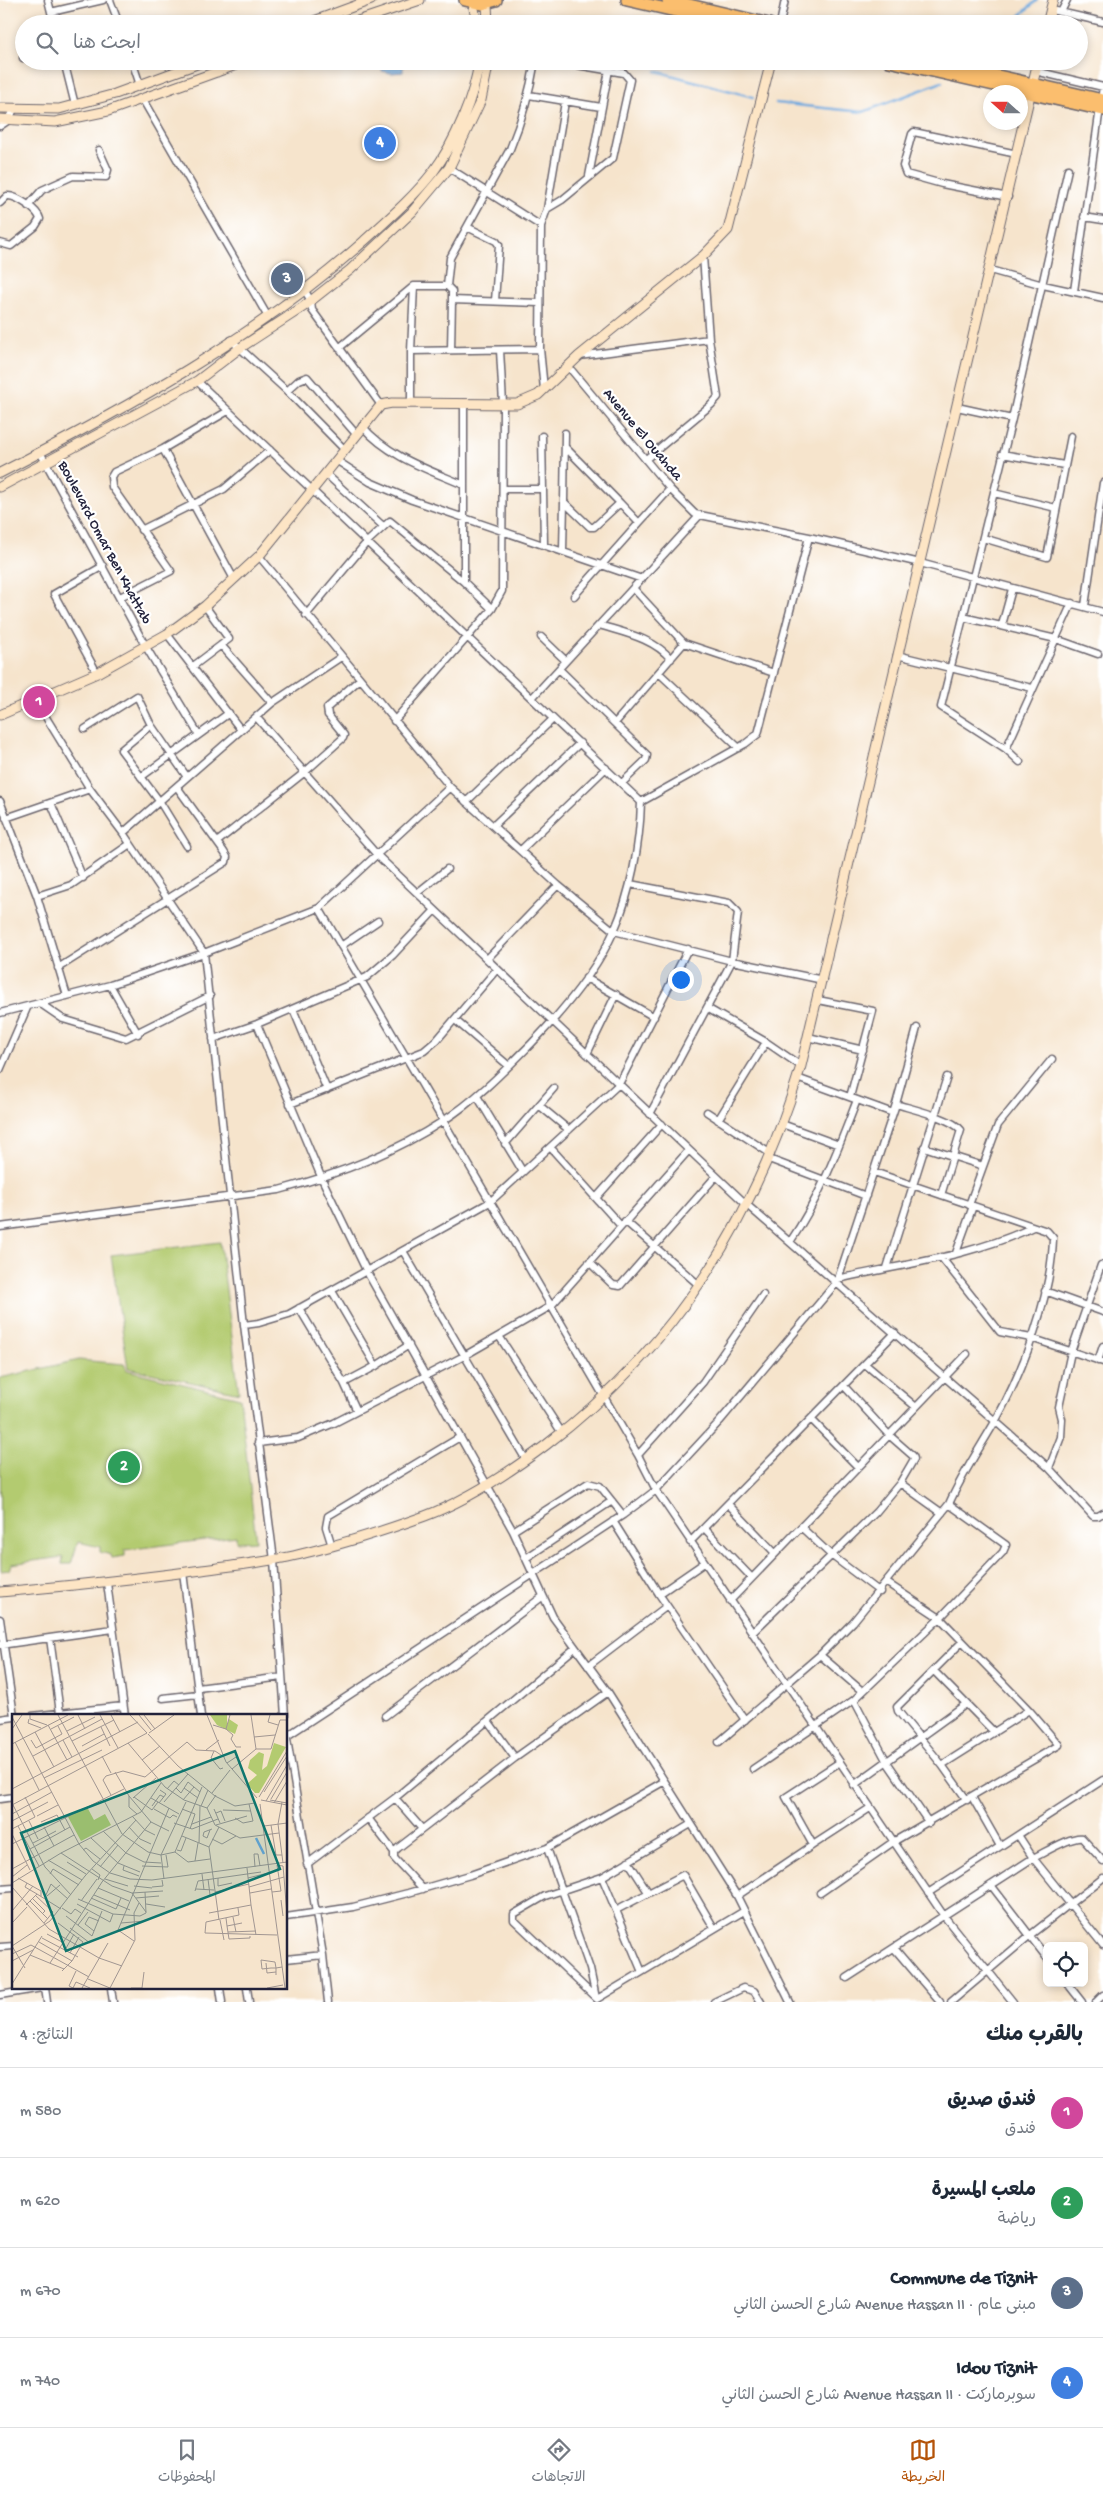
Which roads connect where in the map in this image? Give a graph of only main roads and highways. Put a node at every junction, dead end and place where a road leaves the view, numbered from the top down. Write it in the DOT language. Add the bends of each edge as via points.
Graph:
graph roads {
  1 [pos="627,0"];
  2 [pos="668,0"];
  3 [pos="469,2"];
  4 [pos="492,2"];
  5 [pos="693,15"];
  6 [pos="731,15"];
  7 [pos="936,70"];
  8 [pos="965,70"];
  9 [pos="1031,88"];
  10 [pos="1101,105"];
  1 -- 5 [label="highway"];
  2 -- 6 [label="highway"];
  3 -- 4 [label="highway"];
  7 -- 9 [label="highway"];
  8 -- 9 [label="highway"];
  9 -- 10 [label="highway"];
}
